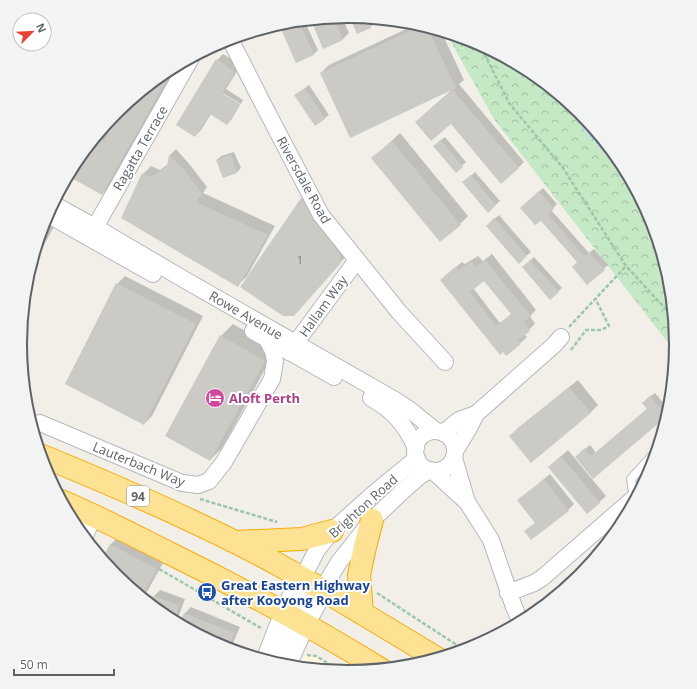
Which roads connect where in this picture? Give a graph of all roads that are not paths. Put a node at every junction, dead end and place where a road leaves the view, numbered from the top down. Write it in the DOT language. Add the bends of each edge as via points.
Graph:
graph roads {
  1 [pos="233,44"];
  2 [pos="186,67"];
  3 [pos="58,207"];
  4 [pos="53,216"];
  5 [pos="92,232"];
  6 [pos="357,260"];
  7 [pos="561,336"];
  8 [pos="267,339"];
  9 [pos="292,348"];
  10 [pos="445,362"];
  11 [pos="476,414"];
  12 [pos="37,424"];
  13 [pos="440,432"];
  14 [pos="416,453"];
  15 [pos="455,454"];
  16 [pos="48,458"];
  17 [pos="649,459"];
  18 [pos="432,471"];
  19 [pos="633,494"];
  20 [pos="467,502"];
  21 [pos="628,503"];
  22 [pos="70,505"];
  23 [pos="94,515"];
  24 [pos="372,520"];
  25 [pos="87,531"];
  26 [pos="332,531"];
  27 [pos="234,542"];
  28 [pos="302,579"];
  29 [pos="322,590"];
  30 [pos="508,593"];
  31 [pos="286,612"];
  32 [pos="362,613"];
  33 [pos="518,617"];
  34 [pos="304,623"];
  35 [pos="432,655"];
  36 [pos="269,656"];
  37 [pos="287,660"];
  38 [pos="373,665"];
  1 -- 6 [label="street, Riversdale Road" via="321,215"];
  2 -- 5 [label="street, Ragatta Terrace"];
  3 -- 5 [label="street, Rowe Avenue"];
  4 -- 5 [label="street, Rowe Avenue"];
  5 -- 8 [label="street, Rowe Avenue"];
  5 -- 9 [label="street, Rowe Avenue" via="185,280"];
  6 -- 9 [label="street, Hallam Way"];
  6 -- 10 [label="street, Riversdale Road"];
  7 -- 11 [label="street"];
  8 -- 9 [label="street, Rowe Avenue"];
  8 -- 12 [label="street, Lauterbach Way" via="275,361 272,379 224,462 209,481 198,485 182,483 40,422"];
  9 -- 13 [label="street, Rowe Avenue" via="395,400"];
  9 -- 14 [label="street, Rowe Avenue" via="385,406 402,421"];
  11 -- 13 [label="street" via="459,420"];
  11 -- 15 [label="street"];
  13 -- 14 [label="street" via="423,436 418,442"];
  13 -- 15 [label="street" via="452,440"];
  14 -- 18 [label="street" via="422,466"];
  14 -- 26 [label="street, Brighton Road"];
  15 -- 18 [label="street" via="446,468"];
  15 -- 20 [label="street"];
  16 -- 27 [label="highway, 94" via="132,493"];
  17 -- 19 [label="lane" via="631,479"];
  18 -- 20 [label="street"];
  18 -- 24 [label="street, Brighton Road" via="420,476"];
  20 -- 30 [label="street" via="491,540"];
  21 -- 30 [label="street" via="542,578"];
  22 -- 23 [label="highway"];
  23 -- 25 [label="street"];
  23 -- 31 [label="highway"];
  24 -- 29 [label="street, Brighton Road" via="339,562"];
  24 -- 32 [label="highway" via="359,575"];
  26 -- 27 [label="highway" via="302,539"];
  26 -- 28 [label="street, Brighton Road" via="317,550"];
  27 -- 28 [label="highway, 94"];
  28 -- 29 [label="highway, 94"];
  28 -- 31 [label="street"];
  29 -- 32 [label="highway, 94"];
  29 -- 34 [label="street"];
  30 -- 33 [label="street"];
  31 -- 34 [label="highway"];
  31 -- 36 [label="street"];
  32 -- 35 [label="highway, 94"];
  34 -- 37 [label="street"];
  34 -- 38 [label="highway"];
}
